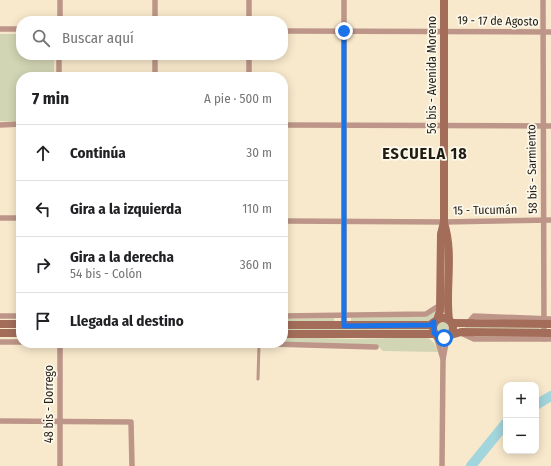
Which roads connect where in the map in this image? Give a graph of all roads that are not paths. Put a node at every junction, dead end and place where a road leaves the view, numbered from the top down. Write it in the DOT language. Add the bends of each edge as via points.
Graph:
graph roads {
  1 [pos="60,0"];
  2 [pos="155,0"];
  3 [pos="249,0"];
  4 [pos="344,0"];
  5 [pos="444,0"];
  6 [pos="543,0"];
  7 [pos="60,16"];
  8 [pos="155,16"];
  9 [pos="249,16"];
  10 [pos="0,29"];
  11 [pos="16,29"];
  12 [pos="288,31"];
  13 [pos="344,31"];
  14 [pos="444,31"];
  15 [pos="542,32"];
  16 [pos="551,32"];
  17 [pos="59,60"];
  18 [pos="155,60"];
  19 [pos="249,60"];
  20 [pos="59,72"];
  21 [pos="155,72"];
  22 [pos="249,72"];
  23 [pos="0,124"];
  24 [pos="16,124"];
  25 [pos="288,125"];
  26 [pos="343,125"];
  27 [pos="443,126"];
  28 [pos="542,126"];
  29 [pos="551,126"];
  30 [pos="0,218"];
  31 [pos="16,218"];
  32 [pos="543,220"];
  33 [pos="551,220"];
  34 [pos="288,221"];
  35 [pos="343,221"];
  36 [pos="444,222"];
  37 [pos="440,305"];
  38 [pos="0,316"];
  39 [pos="16,316"];
  40 [pos="288,316"];
  41 [pos="344,316"];
  42 [pos="436,321"];
  43 [pos="450,321"];
  44 [pos="548,322"];
  45 [pos="0,324"];
  46 [pos="16,324"];
  47 [pos="288,325"];
  48 [pos="344,326"];
  49 [pos="0,333"];
  50 [pos="16,333"];
  51 [pos="288,334"];
  52 [pos="436,335"];
  53 [pos="449,336"];
  54 [pos="548,336"];
  55 [pos="0,342"];
  56 [pos="16,342"];
  57 [pos="288,345"];
  58 [pos="376,347"];
  59 [pos="60,348"];
  60 [pos="259,348"];
  61 [pos="442,359"];
  62 [pos="258,380"];
  63 [pos="0,421"];
  64 [pos="60,421"];
  65 [pos="60,466"];
  66 [pos="132,466"];
  67 [pos="442,466"];
  1 -- 7 [label="street"];
  2 -- 8 [label="street"];
  3 -- 9 [label="street"];
  4 -- 13 [label="street"];
  5 -- 14 [label="main road, 56 bis - Avenida Moreno"];
  6 -- 15 [label="street, 58 bis - Sarmiento"];
  10 -- 11 [label="street"];
  12 -- 13 [label="street, 19 - 17 de Agosto"];
  13 -- 14 [label="street, 19 - 17 de Agosto"];
  13 -- 26 [label="street"];
  14 -- 15 [label="street, 19 - 17 de Agosto"];
  14 -- 27 [label="main road, 56 bis - Avenida Moreno"];
  15 -- 16 [label="street, 19 - 17 de Agosto"];
  15 -- 28 [label="street, 58 bis - Sarmiento"];
  17 -- 20 [label="street"];
  18 -- 21 [label="street"];
  19 -- 22 [label="street"];
  23 -- 24 [label="street"];
  25 -- 26 [label="street"];
  26 -- 27 [label="street"];
  26 -- 35 [label="street"];
  27 -- 28 [label="street"];
  27 -- 36 [label="main road, 56 bis - Avenida Moreno"];
  28 -- 29 [label="street"];
  28 -- 32 [label="street, 58 bis - Sarmiento"];
  30 -- 31 [label="street"];
  32 -- 33 [label="street, 15 - Tucumán"];
  32 -- 36 [label="street, 15 - Tucumán"];
  32 -- 44 [label="street, 58 bis - Sarmiento"];
  34 -- 35 [label="street, 15 - Tucumán"];
  35 -- 36 [label="street, 15 - Tucumán"];
  35 -- 41 [label="street"];
  36 -- 37 [label="main road, 56 bis - Avenida Moreno" via="441,234"];
  36 -- 43 [label="main road, 56 bis - Avenida Moreno" via="448,236 447,306"];
  37 -- 41 [label="street" via="426,314"];
  37 -- 42 [label="main road, 56 bis - Avenida Moreno"];
  38 -- 39 [label="street"];
  40 -- 41 [label="street"];
  41 -- 48 [label="street"];
  42 -- 43 [label="main road" via="444,318"];
  42 -- 48 [label="main road" via="430,325"];
  42 -- 52 [label="main road" via="433,329"];
  43 -- 44 [label="main road"];
  43 -- 53 [label="main road" via="454,329"];
  44 -- 54 [label="street, 58 bis - Sarmiento"];
  45 -- 46 [label="main road"];
  47 -- 48 [label="main road"];
  49 -- 50 [label="main road"];
  51 -- 52 [label="main road"];
  52 -- 53 [label="main road" via="440,338"];
  52 -- 61 [label="street"];
  53 -- 54 [label="main road" via="461,332"];
  53 -- 61 [label="street"];
  55 -- 56 [label="street"];
  57 -- 58 [label="street"];
  59 -- 64 [label="street, 48 bis - Dorrego"];
  60 -- 62 [label="lane"];
  61 -- 67 [label="street"];
  63 -- 64 [label="street"];
  64 -- 65 [label="street, 48 bis - Dorrego"];
  64 -- 66 [label="street" via="131,422"];
}
